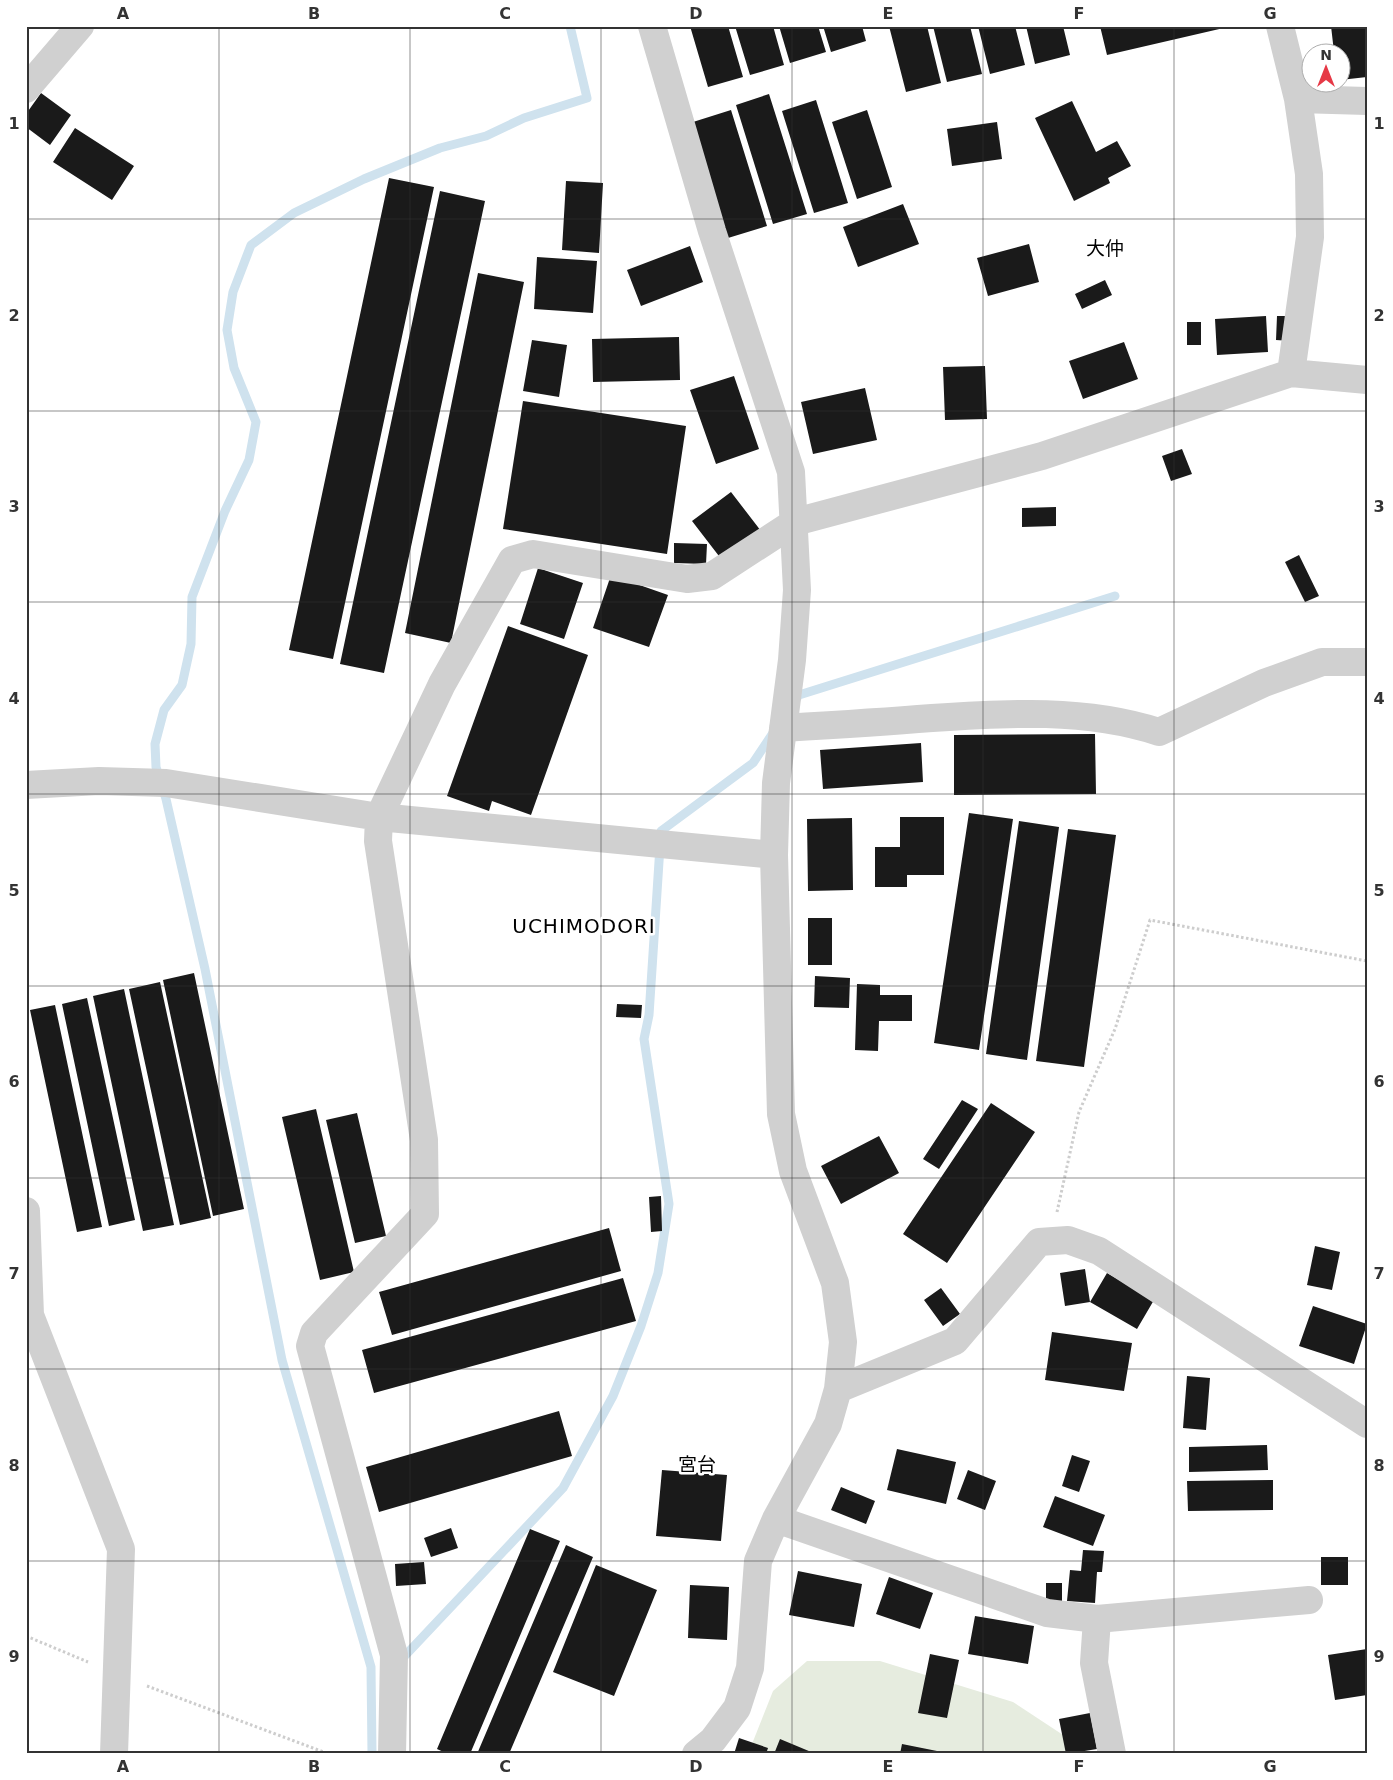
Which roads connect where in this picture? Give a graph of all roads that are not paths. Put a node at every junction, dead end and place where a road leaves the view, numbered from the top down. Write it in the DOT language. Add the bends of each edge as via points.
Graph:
graph roads {
  1 [pos="80,26"];
  2 [pos="652,26"];
  3 [pos="1280,26"];
  4 [pos="26,89"];
  5 [pos="1298,99"];
  6 [pos="1367,101"];
  7 [pos="1292,373"];
  8 [pos="1367,380"];
  9 [pos="795,522"];
  10 [pos="1367,662"];
  11 [pos="783,728"];
  12 [pos="26,785"];
  13 [pos="379,817"];
  14 [pos="774,855"];
  15 [pos="26,1212"];
  16 [pos="838,1389"];
  17 [pos="1367,1424"];
  18 [pos="776,1519"];
  19 [pos="1309,1600"];
  20 [pos="1097,1619"];
  21 [pos="114,1754"];
  22 [pos="392,1754"];
  23 [pos="696,1754"];
  24 [pos="1112,1754"];
  1 -- 4 [label="street"];
  2 -- 9 [label="street" via="712,231 791,472"];
  3 -- 5 [label="street"];
  5 -- 6 [label="street"];
  5 -- 7 [label="street" via="1309,174 1310,238"];
  7 -- 8 [label="street"];
  7 -- 9 [label="street" via="1042,456"];
  9 -- 11 [label="street" via="797,590"];
  9 -- 13 [label="street" via="712,576 687,579 533,554 512,560 442,684"];
  10 -- 11 [label="street" via="1322,662 1264,683 1159,732 1128,722 1067,715 996,714"];
  11 -- 14 [label="street" via="776,784"];
  12 -- 13 [label="street" via="99,781 166,784"];
  13 -- 14 [label="street"];
  13 -- 22 [label="street" via="378,840 424,1140 425,1214 314,1333 310,1346 394,1655"];
  14 -- 16 [label="street" via="781,1114 793,1171 834,1283 844,1342"];
  15 -- 21 [label="street" via="30,1316 121,1549"];
  16 -- 17 [label="street" via="955,1341 1039,1242 1068,1240 1099,1251"];
  16 -- 18 [label="street" via="828,1424"];
  18 -- 20 [label="street" via="1047,1613"];
  18 -- 23 [label="street" via="758,1562 750,1668 737,1708 713,1740"];
  19 -- 20 [label="street"];
  20 -- 24 [label="street" via="1094,1663"];
}
